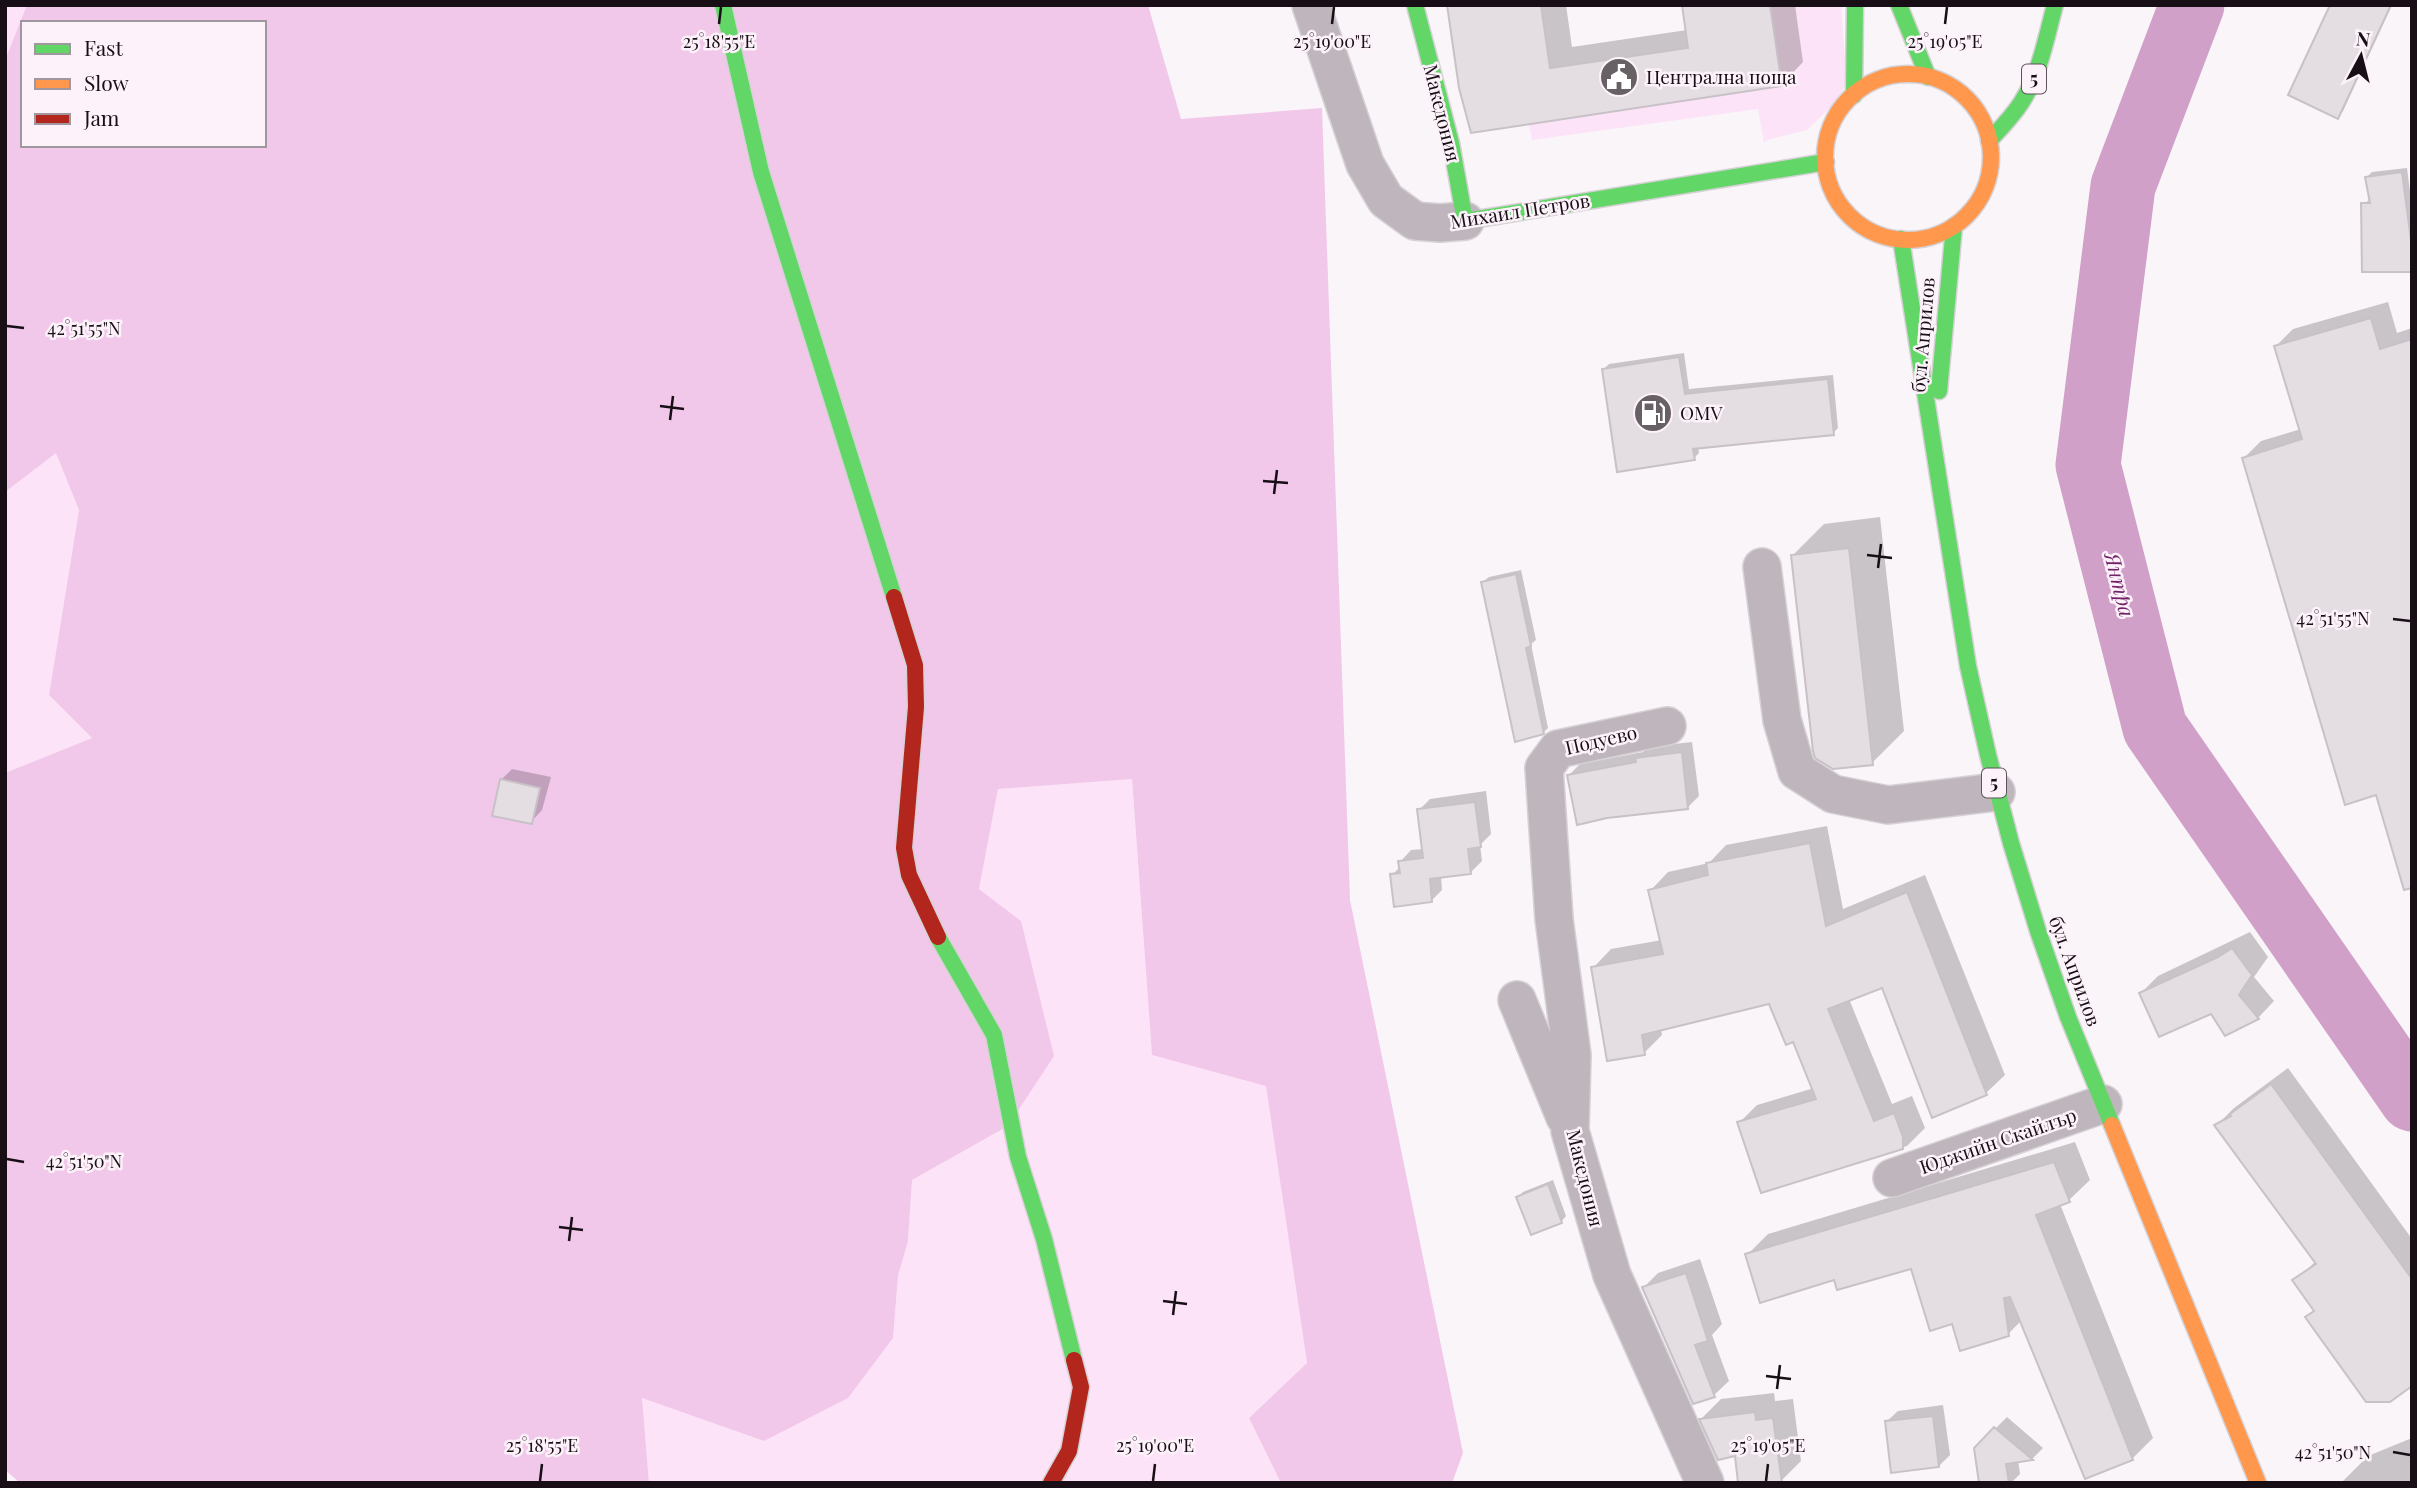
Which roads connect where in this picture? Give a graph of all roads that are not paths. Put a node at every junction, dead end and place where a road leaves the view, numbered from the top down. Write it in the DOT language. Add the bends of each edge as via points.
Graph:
graph roads {
  1 [pos="723,5"];
  2 [pos="1311,5"];
  3 [pos="1415,5"];
  4 [pos="1856,5"];
  5 [pos="1899,5"];
  6 [pos="2055,5"];
  7 [pos="1928,77"];
  8 [pos="1854,94"];
  9 [pos="1989,141"];
  10 [pos="1826,162"];
  11 [pos="1465,221"];
  12 [pos="1954,226"];
  13 [pos="1901,239"];
  14 [pos="1933,449"];
  15 [pos="1762,567"];
  16 [pos="1667,726"];
  17 [pos="1544,768"];
  18 [pos="1996,792"];
  19 [pos="1517,1000"];
  20 [pos="2103,1104"];
  21 [pos="1570,1131"];
  22 [pos="1892,1178"];
  23 [pos="1051,1483"];
  24 [pos="1705,1483"];
  25 [pos="2258,1483"];
  1 -- 23 [label="main road" via="761,172 915,665 916,707 904,848 909,876 994,1035 1018,1157 1081,1387 1069,1451"];
  2 -- 11 [label="street, Михаил Петров" via="1366,164 1386,200 1415,221"];
  3 -- 11 [label="main road, Македония" via="1451,143"];
  4 -- 8 [label="main road"];
  5 -- 7 [label="main road"];
  6 -- 9 [label="main road, 5" via="2029,91"];
  7 -- 8 [label="main road" via="1889,77"];
  7 -- 9 [label="main road" via="1964,95 1980,117"];
  8 -- 10 [label="main road" via="1832,125"];
  9 -- 12 [label="main road" via="1991,165 1985,189 1972,210"];
  10 -- 11 [label="main road, Михаил Петров"];
  10 -- 13 [label="main road" via="1831,187 1853,218 1875,233"];
  12 -- 13 [label="main road" via="1928,237"];
  12 -- 14 [label="main road, бул. Априлов / 5"];
  13 -- 14 [label="main road, бул. Априлов / 5"];
  14 -- 18 [label="main road, бул. Априлов / 5" via="1968,666"];
  15 -- 18 [label="street" via="1782,720 1797,771 1833,794 1888,805"];
  16 -- 17 [label="street, Подуево" via="1558,749"];
  17 -- 21 [label="street, Македония" via="1554,919 1572,1055"];
  18 -- 20 [label="main road, бул. Априлов / 5" via="2040,940"];
  19 -- 21 [label="street"];
  20 -- 22 [label="street, Юджийн Скайлър"];
  20 -- 25 [label="main road, бул. Априлов / 5"];
  21 -- 24 [label="street, Македония" via="1612,1275"];
}
